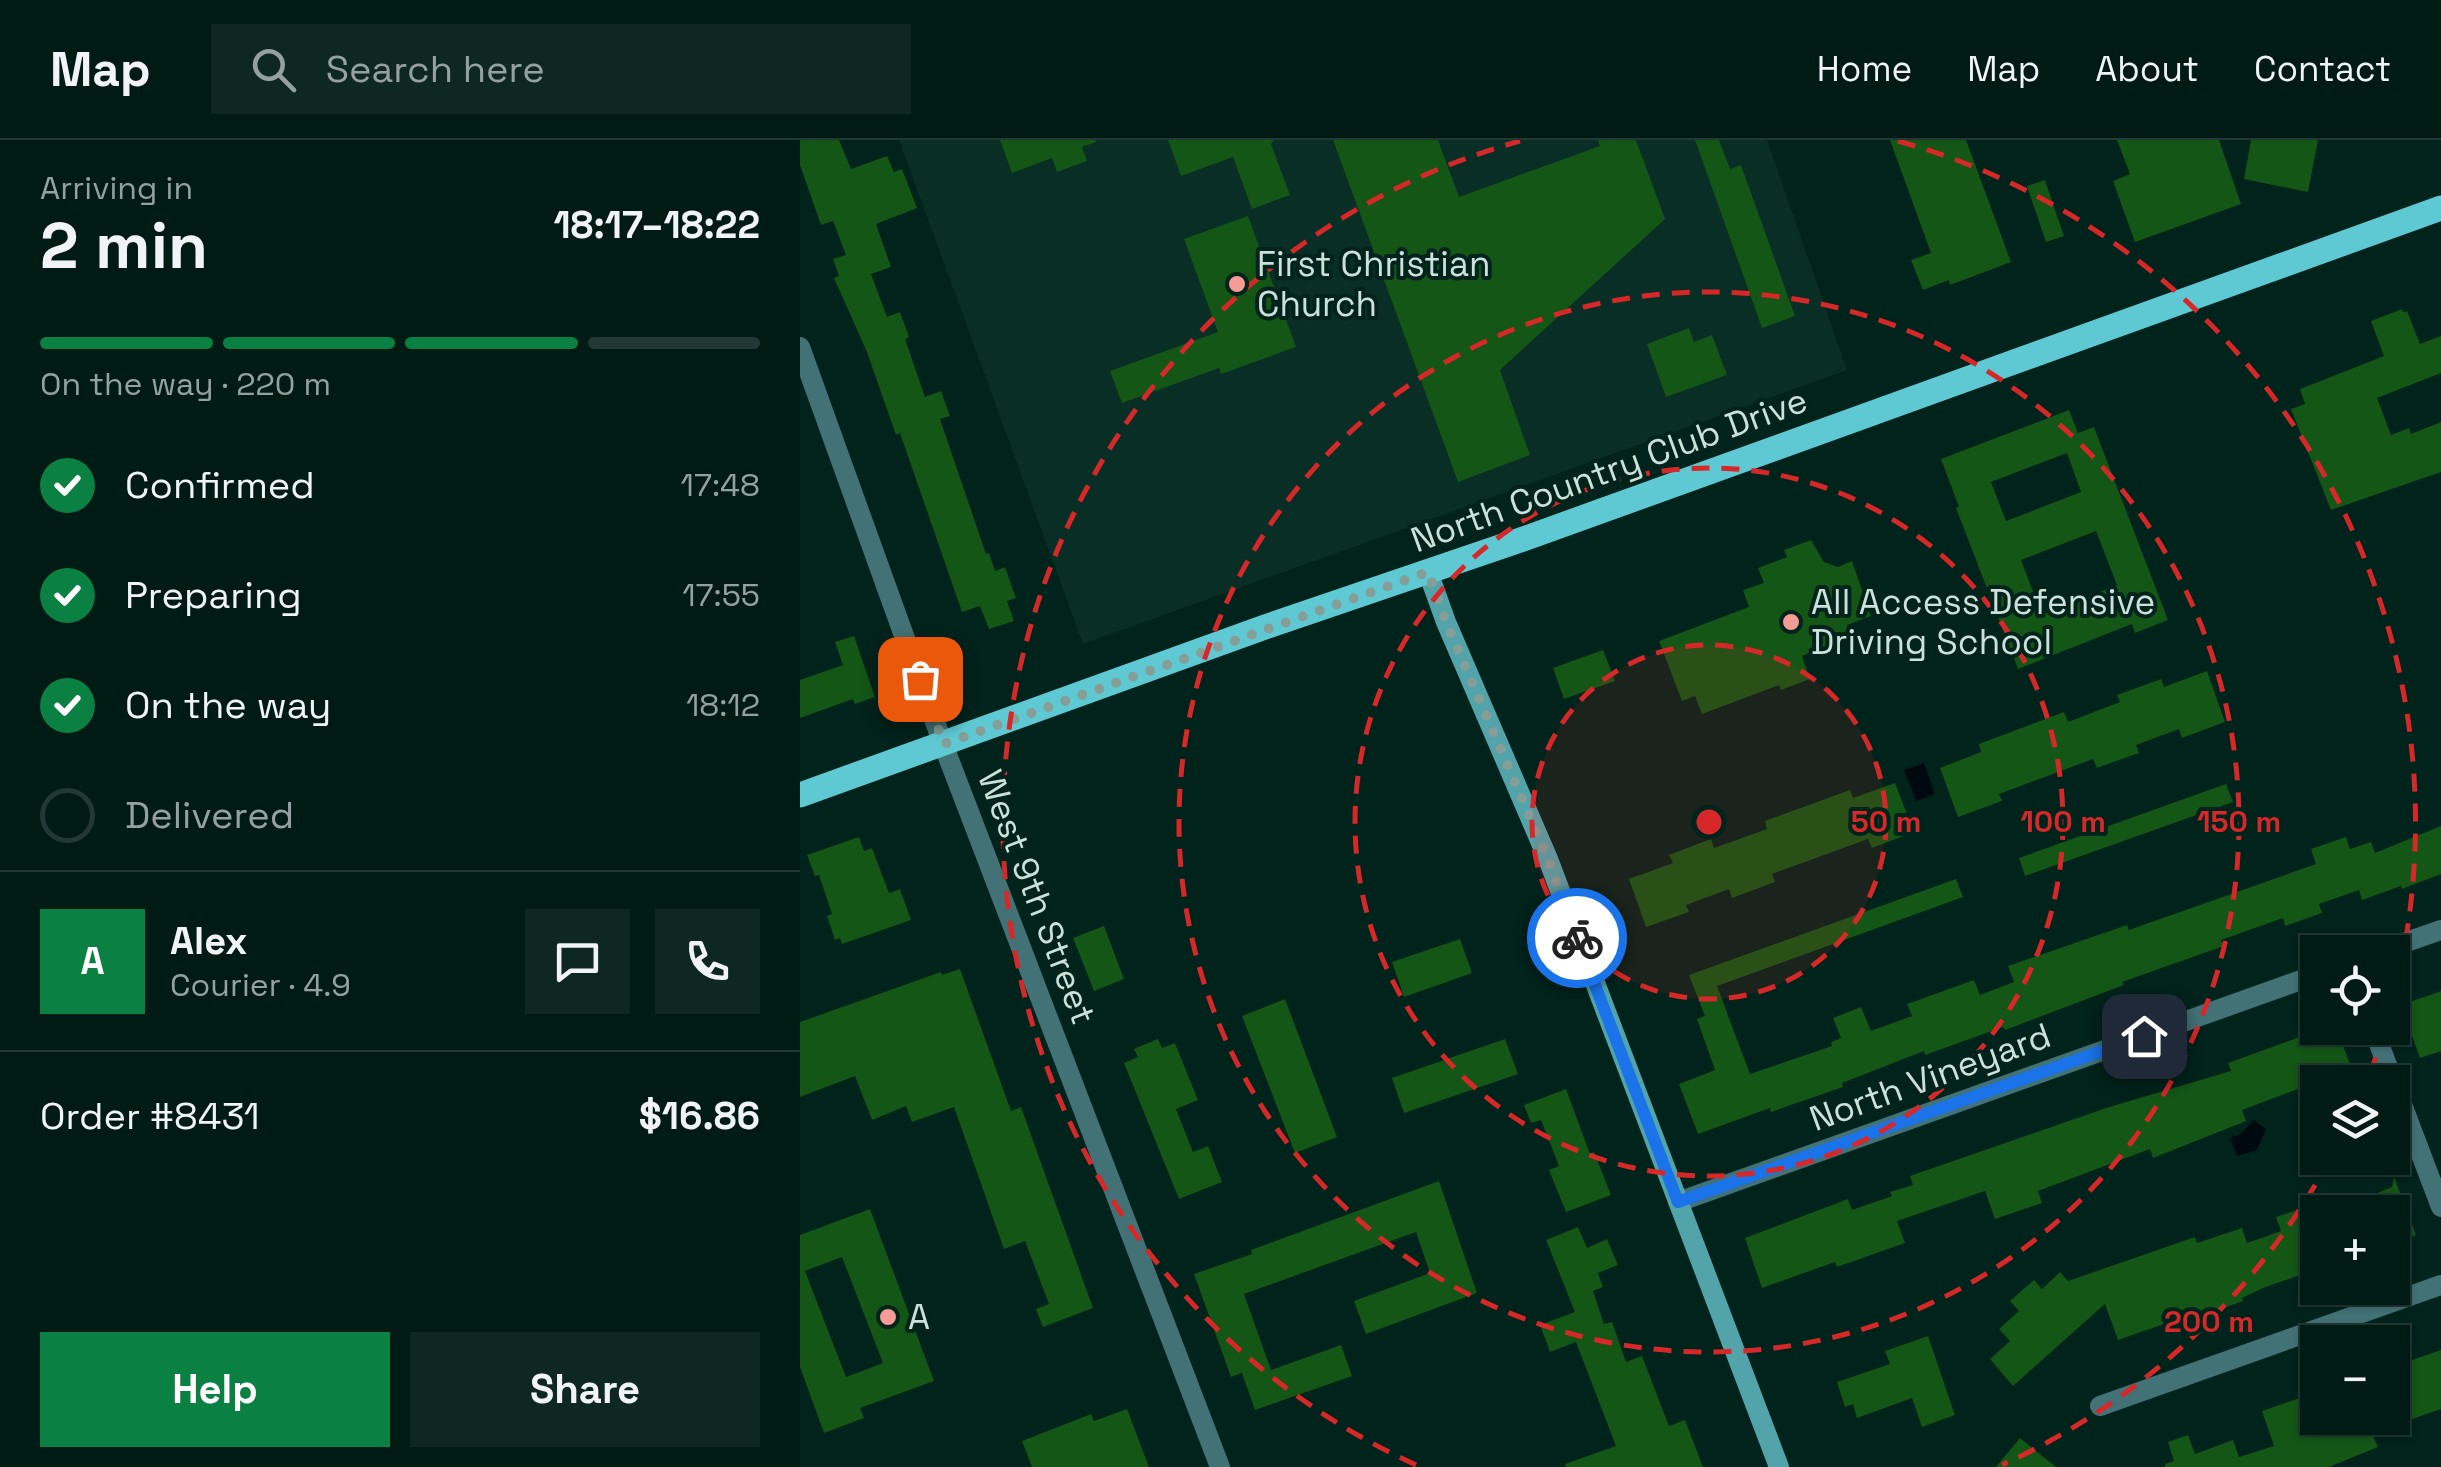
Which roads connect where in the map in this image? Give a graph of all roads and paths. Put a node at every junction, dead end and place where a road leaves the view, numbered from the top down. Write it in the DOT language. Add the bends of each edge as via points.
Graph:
graph roads {
  1 [pos="2441,208"];
  2 [pos="800,347"];
  3 [pos="1428,572"];
  4 [pos="944,744"];
  5 [pos="800,795"];
  6 [pos="2441,930"];
  7 [pos="2410,941"];
  8 [pos="2300,980"];
  9 [pos="2379,1045"];
  10 [pos="1678,1202"];
  11 [pos="2441,1207"];
  12 [pos="2441,1285"];
  13 [pos="2100,1406"];
  14 [pos="1220,1467"];
  15 [pos="1780,1467"];
  1 -- 3 [label="main road, North Country Club Drive"];
  2 -- 4 [label="street, West 9th Street"];
  3 -- 4 [label="main road, North Country Club Drive"];
  3 -- 10 [label="main road" via="1548,859"];
  4 -- 5 [label="main road, North Country Club Drive"];
  4 -- 14 [label="street, West 9th Street"];
  6 -- 7 [label="street"];
  8 -- 10 [label="street, North Vineyard"];
  9 -- 11 [label="street"];
  10 -- 15 [label="main road"];
  12 -- 13 [label="street"];
}
